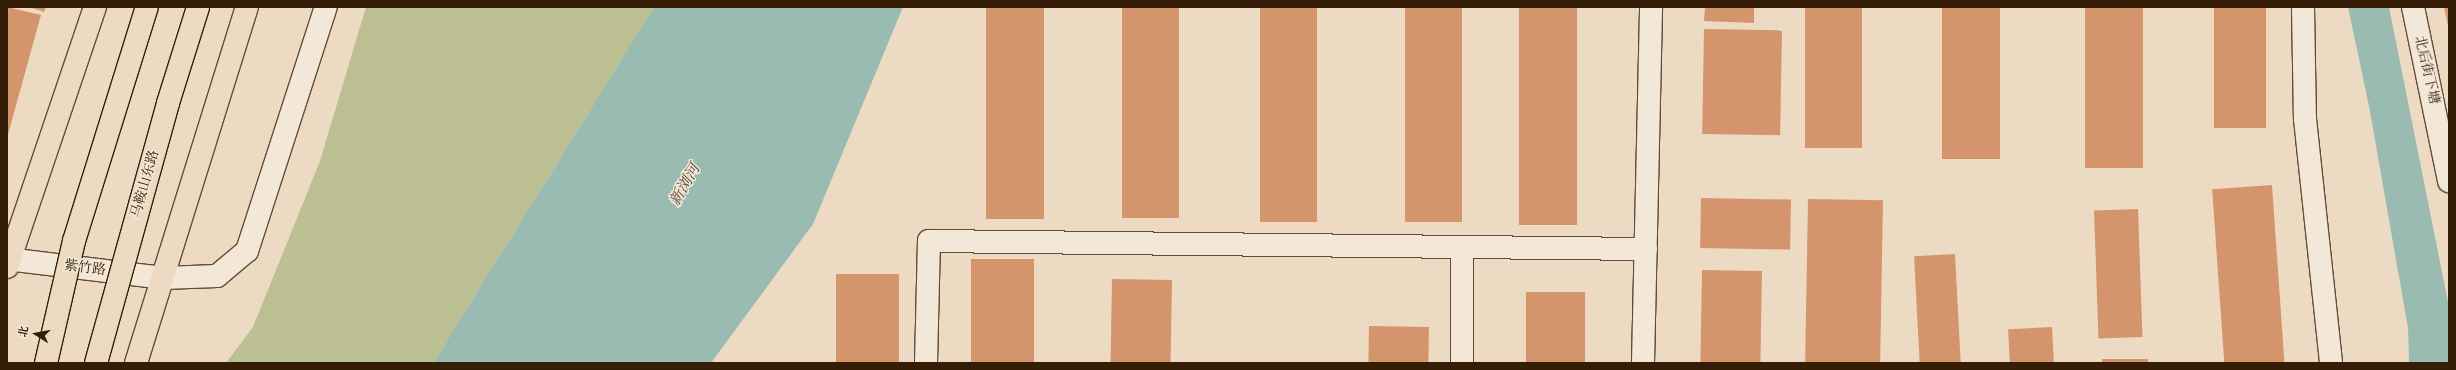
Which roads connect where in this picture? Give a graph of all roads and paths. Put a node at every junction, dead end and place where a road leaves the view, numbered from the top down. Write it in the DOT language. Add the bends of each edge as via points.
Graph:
graph roads {
  1 [pos="95,7"];
  2 [pos="147,7"];
  3 [pos="198,7"];
  4 [pos="247,7"];
  5 [pos="326,7"];
  6 [pos="1651,7"];
  7 [pos="2303,7"];
  8 [pos="2413,7"];
  9 [pos="2449,181"];
  10 [pos="1462,247"];
  11 [pos="1646,249"];
  12 [pos="8,262"];
  13 [pos="163,278"];
  14 [pos="46,363"];
  15 [pos="96,363"];
  16 [pos="136,363"];
  17 [pos="926,363"];
  18 [pos="1462,363"];
  19 [pos="1643,363"];
  20 [pos="2331,363"];
  1 -- 12 [label="main road"];
  2 -- 14 [label="main road, bridge" via="74,241"];
  3 -- 15 [label="main road, 马鞍山东路, bridge" via="166,110"];
  4 -- 13 [label="main road"];
  5 -- 13 [label="street, 紫竹路" via="247,251 217,276"];
  6 -- 11 [label="street"];
  7 -- 20 [label="street" via="2305,120"];
  8 -- 9 [label="street, 北后街下塘"];
  10 -- 11 [label="street"];
  10 -- 17 [label="street" via="929,241"];
  10 -- 18 [label="street"];
  11 -- 19 [label="street"];
  12 -- 13 [label="street, 紫竹路"];
  13 -- 16 [label="main road"];
}
